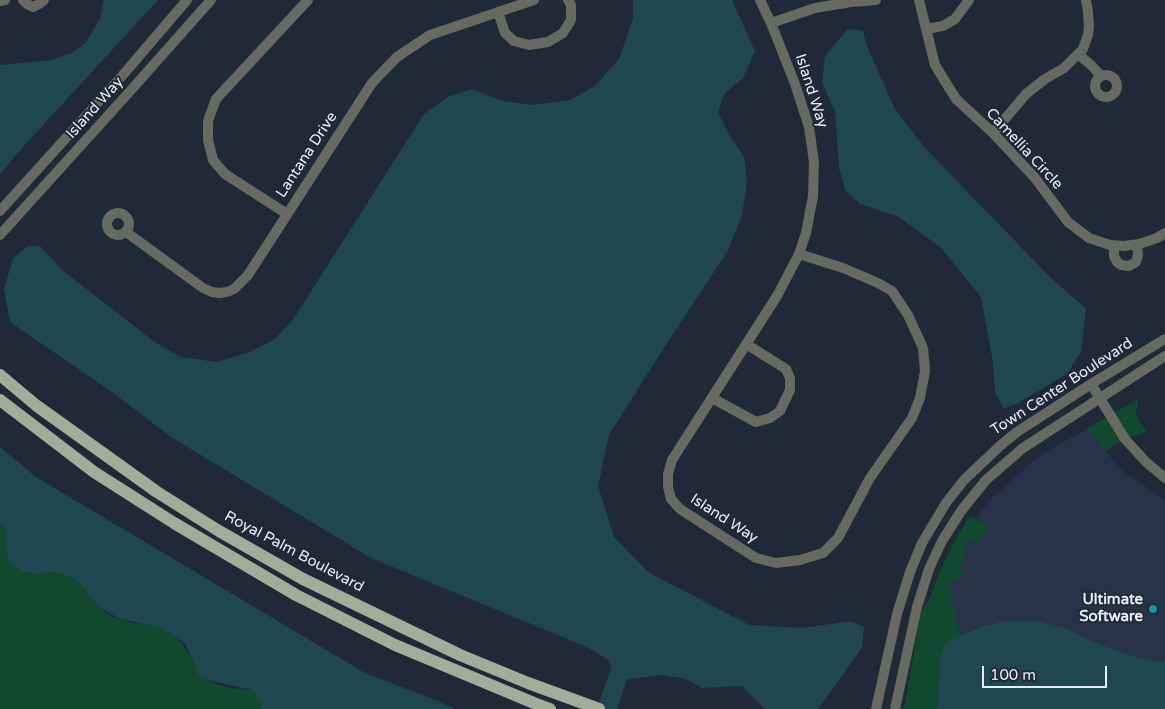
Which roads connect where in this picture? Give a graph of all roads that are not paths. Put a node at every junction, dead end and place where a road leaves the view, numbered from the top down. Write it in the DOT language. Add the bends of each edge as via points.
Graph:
graph roads {
  1 [pos="4,0"];
  2 [pos="23,0"];
  3 [pos="44,0"];
  4 [pos="187,0"];
  5 [pos="211,0"];
  6 [pos="308,0"];
  7 [pos="534,0"];
  8 [pos="568,0"];
  9 [pos="760,0"];
  10 [pos="876,0"];
  11 [pos="920,0"];
  12 [pos="969,0"];
  13 [pos="1086,0"];
  14 [pos="0,1"];
  15 [pos="498,12"];
  16 [pos="771,23"];
  17 [pos="926,29"];
  18 [pos="1078,54"];
  19 [pos="1102,76"];
  20 [pos="993,133"];
  21 [pos="0,211"];
  22 [pos="288,214"];
  23 [pos="126,232"];
  24 [pos="1165,233"];
  25 [pos="0,235"];
  26 [pos="1137,244"];
  27 [pos="1114,245"];
  28 [pos="799,254"];
  29 [pos="1165,339"];
  30 [pos="746,344"];
  31 [pos="1165,356"];
  32 [pos="0,375"];
  33 [pos="1091,384"];
  34 [pos="712,398"];
  35 [pos="1100,399"];
  36 [pos="0,400"];
  37 [pos="1165,478"];
  38 [pos="946,503"];
  39 [pos="961,511"];
  40 [pos="597,708"];
  41 [pos="550,709"];
  42 [pos="876,709"];
  43 [pos="895,709"];
  1 -- 14 [label="street"];
  2 -- 3 [label="street" via="33,7"];
  4 -- 21 [label="street, Island Way"];
  5 -- 25 [label="street, Island Way"];
  6 -- 22 [label="street" via="216,99 208,121 208,140 214,160 225,174"];
  7 -- 15 [label="street, Lantana Drive"];
  8 -- 15 [label="street" via="571,20 563,33 548,42 529,45 514,41 505,33"];
  9 -- 16 [label="street, Island Way"];
  10 -- 16 [label="street" via="815,8"];
  11 -- 17 [label="street, Camellia Circle"];
  12 -- 17 [label="street" via="955,19 943,26"];
  13 -- 18 [label="street" via="1088,35"];
  15 -- 22 [label="street, Lantana Drive" via="430,35 397,58 372,83"];
  16 -- 28 [label="street, Island Way" via="809,126 814,162 813,196"];
  17 -- 20 [label="street, Camellia Circle" via="935,65 956,99"];
  18 -- 19 [label="street"];
  18 -- 20 [label="street" via="1064,68 1026,94"];
  20 -- 27 [label="street, Camellia Circle" via="1035,178 1068,222 1089,238"];
  22 -- 23 [label="street, Lantana Drive" via="248,275 227,292 203,288"];
  24 -- 26 [label="street, Camellia Circle"];
  26 -- 27 [label="street, Camellia Circle"];
  26 -- 27 [label="street" via="1136,262 1129,266 1117,262"];
  28 -- 30 [label="street, Island Way"];
  28 -- 34 [label="street, Island Way" via="843,268 892,291 908,315 923,348 920,398 912,418 870,478 838,538 823,553 776,563 756,558 680,509 671,499 668,474 672,460"];
  29 -- 33 [label="street, Town Center Boulevard"];
  30 -- 34 [label="street, Island Way"];
  30 -- 34 [label="street" via="786,370 790,390 780,411 756,422"];
  31 -- 35 [label="street, Town Center Boulevard"];
  32 -- 40 [label="main road, Royal Palm Boulevard" via="37,406 157,492 303,579 460,655"];
  33 -- 35 [label="street"];
  33 -- 38 [label="street, Town Center Boulevard" via="1001,444 964,480"];
  35 -- 37 [label="street" via="1125,439"];
  35 -- 39 [label="street, Town Center Boulevard" via="1023,448 986,480"];
  36 -- 41 [label="main road" via="94,472 296,595 395,645"];
  38 -- 39 [label="street"];
  38 -- 42 [label="street, Town Center Boulevard" via="922,543 910,572 897,614"];
  39 -- 43 [label="street, Town Center Boulevard" via="942,541 916,607"];
}
